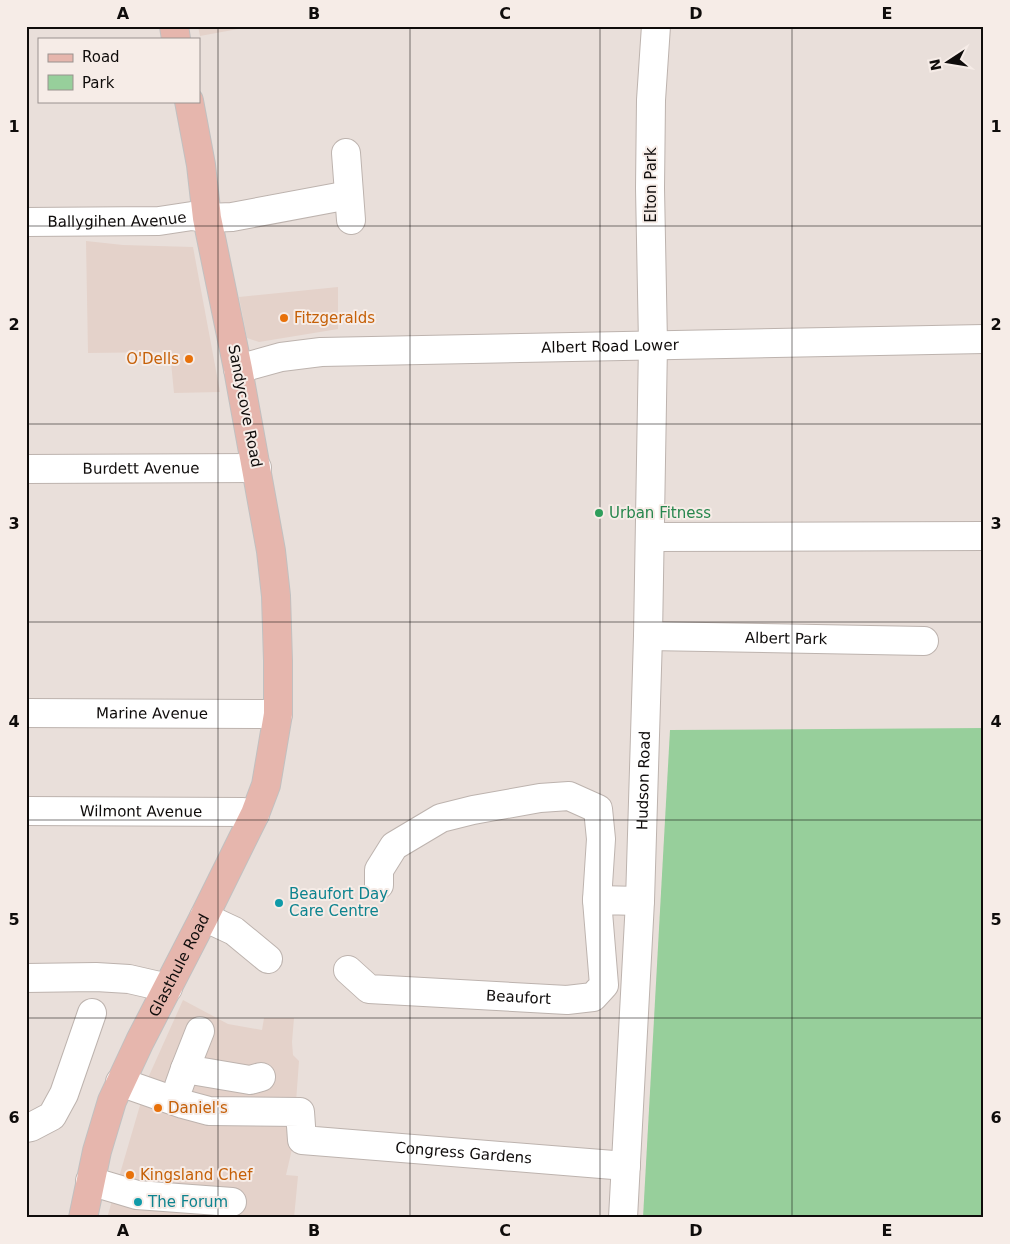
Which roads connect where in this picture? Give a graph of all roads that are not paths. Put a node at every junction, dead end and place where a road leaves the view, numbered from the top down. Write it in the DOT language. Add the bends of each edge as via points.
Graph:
graph roads {
  1 [pos="656,26"];
  2 [pos="189,102"];
  3 [pos="346,153"];
  4 [pos="208,218"];
  5 [pos="26,222"];
  6 [pos="984,339"];
  7 [pos="653,344"];
  8 [pos="238,369"];
  9 [pos="257,468"];
  10 [pos="26,469"];
  11 [pos="984,536"];
  12 [pos="650,537"];
  13 [pos="648,636"];
  14 [pos="924,641"];
  15 [pos="26,714"];
  16 [pos="278,714"];
  17 [pos="26,810"];
  18 [pos="255,814"];
  19 [pos="378,885"];
  20 [pos="597,900"];
  21 [pos="640,901"];
  22 [pos="204,917"];
  23 [pos="268,959"];
  24 [pos="348,970"];
  25 [pos="26,978"];
  26 [pos="168,988"];
  27 [pos="92,1013"];
  28 [pos="200,1032"];
  29 [pos="185,1069"];
  30 [pos="261,1077"];
  31 [pos="120,1082"];
  32 [pos="175,1101"];
  33 [pos="26,1128"];
  34 [pos="626,1166"];
  35 [pos="90,1181"];
  36 [pos="232,1202"];
  37 [pos="83,1218"];
  38 [pos="623,1218"];
  1 -- 7 [label="street, Elton Park" via="650,188"];
  2 -- 4 [label="main road, Sandycove Road"];
  3 -- 4 [label="street, Ballygihen Avenue" via="350,208"];
  4 -- 5 [label="street, Ballygihen Avenue"];
  4 -- 8 [label="main road, Sandycove Road"];
  6 -- 7 [label="street, Albert Road Lower"];
  7 -- 8 [label="street, Albert Road Lower" via="321,352 282,357"];
  7 -- 12 [label="street, Hudson Road"];
  8 -- 9 [label="main road, Sandycove Road"];
  9 -- 10 [label="street, Burdett Avenue"];
  9 -- 16 [label="main road, Sandycove Road" via="276,596"];
  11 -- 12 [label="street"];
  12 -- 13 [label="street, Hudson Road"];
  13 -- 14 [label="street, Albert Park"];
  13 -- 21 [label="street, Hudson Road"];
  15 -- 16 [label="street, Marine Avenue"];
  16 -- 18 [label="main road, Glasthule Road" via="266,786"];
  17 -- 18 [label="street, Wilmont Avenue"];
  18 -- 22 [label="main road, Glasthule Road"];
  19 -- 20 [label="street, Beaufort" via="379,870 394,846 441,818 540,798 568,796 598,809 601,839"];
  20 -- 21 [label="street"];
  20 -- 24 [label="street, Beaufort" via="604,984 593,996 568,1000 369,989"];
  21 -- 34 [label="street, Hudson Road"];
  22 -- 23 [label="street" via="234,931"];
  22 -- 26 [label="main road, Glasthule Road"];
  25 -- 26 [label="street" via="129,979"];
  26 -- 31 [label="main road, Glasthule Road"];
  27 -- 33 [label="street" via="64,1094 52,1116"];
  28 -- 29 [label="street"];
  29 -- 30 [label="street" via="250,1080"];
  29 -- 32 [label="street"];
  31 -- 32 [label="street"];
  31 -- 35 [label="main road, Glasthule Road"];
  32 -- 34 [label="street, Congress Gardens" via="209,1111 300,1112 302,1140"];
  34 -- 38 [label="street, Hudson Road"];
  35 -- 36 [label="street" via="137,1195"];
  35 -- 37 [label="main road, Glasthule Road"];
}
